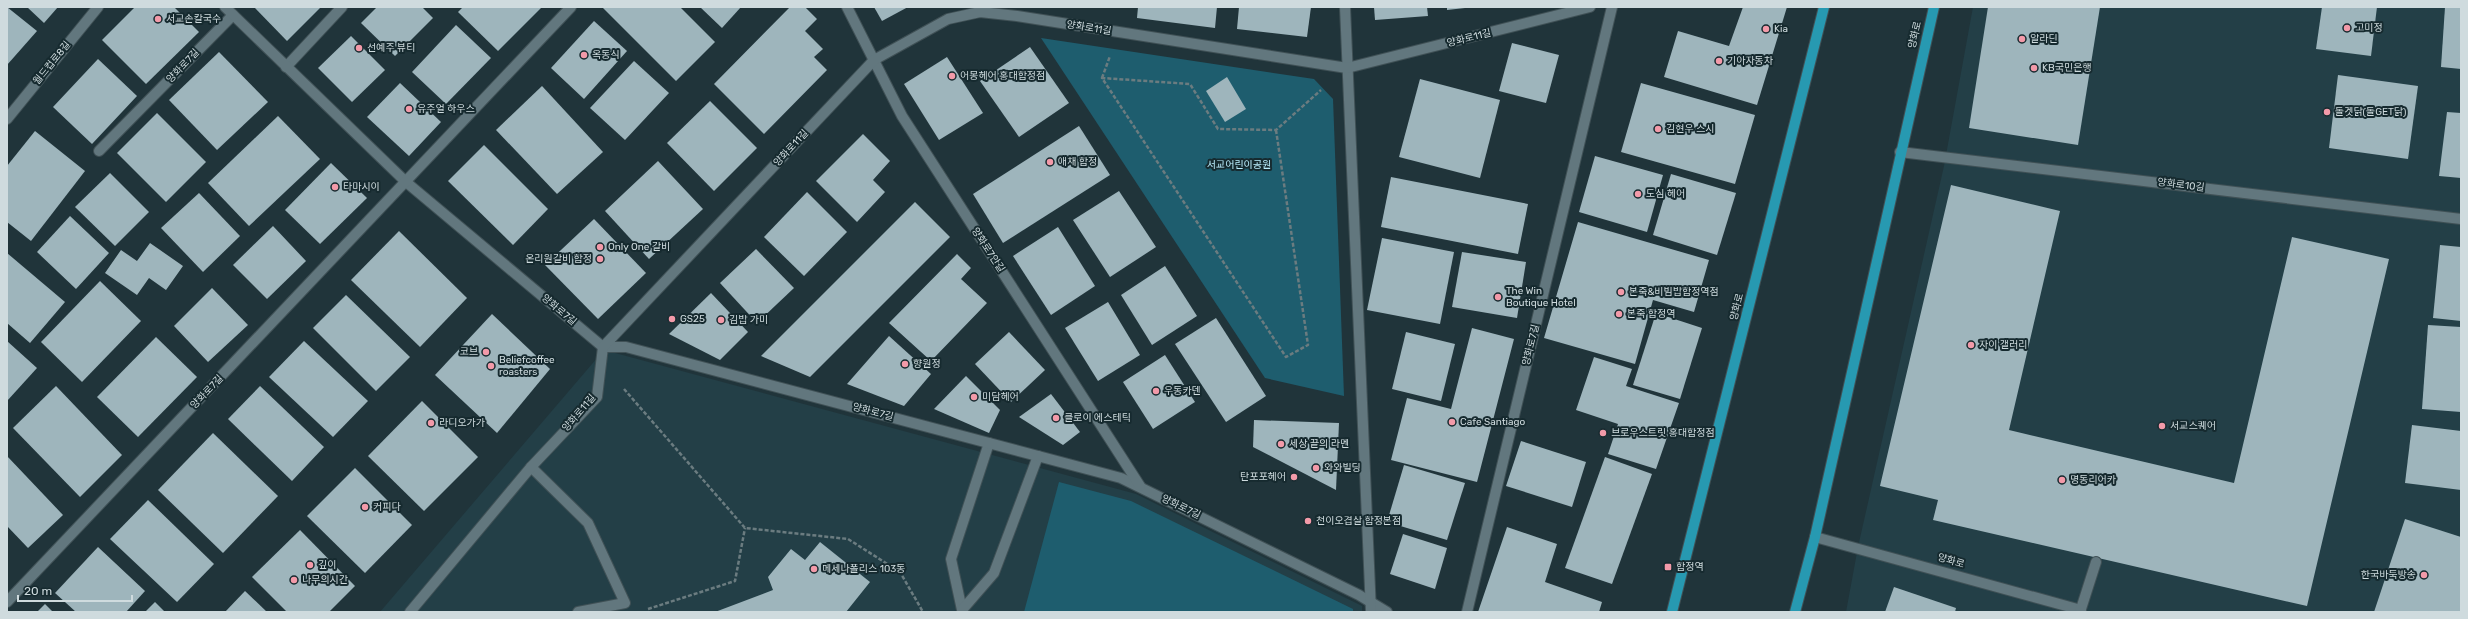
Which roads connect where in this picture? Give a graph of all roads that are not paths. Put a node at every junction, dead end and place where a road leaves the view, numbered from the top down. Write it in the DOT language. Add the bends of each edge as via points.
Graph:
graph roads {
  1 [pos="98,7"];
  2 [pos="225,7"];
  3 [pos="342,7"];
  4 [pos="572,7"];
  5 [pos="847,7"];
  6 [pos="1344,7"];
  7 [pos="1590,7"];
  8 [pos="1612,7"];
  9 [pos="1824,7"];
  10 [pos="1934,7"];
  11 [pos="233,15"];
  12 [pos="874,60"];
  13 [pos="286,67"];
  14 [pos="1347,68"];
  15 [pos="7,119"];
  16 [pos="99,152"];
  17 [pos="1900,152"];
  18 [pos="406,182"];
  19 [pos="2461,219"];
  20 [pos="603,347"];
  21 [pos="989,443"];
  22 [pos="1038,456"];
  23 [pos="530,467"];
  24 [pos="1140,487"];
  25 [pos="1815,537"];
  26 [pos="2096,562"];
  27 [pos="1371,601"];
  28 [pos="7,602"];
  29 [pos="2081,611"];
  30 [pos="410,612"];
  31 [pos="578,612"];
  32 [pos="1371,612"];
  33 [pos="1387,612"];
  34 [pos="1467,612"];
  35 [pos="1672,612"];
  36 [pos="1795,612"];
  1 -- 15 [label="street, 월드컵로8길"];
  2 -- 11 [label="street, 양화로7길"];
  3 -- 13 [label="street"];
  4 -- 18 [label="street, 양화로7길"];
  5 -- 12 [label="street, 양화로7안길"];
  6 -- 14 [label="street"];
  7 -- 14 [label="street, 양화로11길"];
  8 -- 34 [label="street, 양화로7길"];
  9 -- 35 [label="main road, 양화로"];
  10 -- 17 [label="main road, 양화로"];
  11 -- 13 [label="street, 양화로7길"];
  11 -- 16 [label="street, 양화로7길"];
  12 -- 14 [label="street, 양화로11길" via="948,18 980,12"];
  12 -- 20 [label="street, 양화로11길"];
  12 -- 24 [label="street, 양화로7안길" via="902,116"];
  13 -- 18 [label="street, 양화로7길"];
  14 -- 27 [label="street"];
  17 -- 19 [label="street, 양화로10길"];
  17 -- 25 [label="main road, 양화로"];
  18 -- 20 [label="street, 양화로7길"];
  18 -- 28 [label="street, 양화로7길"];
  20 -- 21 [label="street, 양화로7길" via="626,347"];
  20 -- 23 [label="street, 양화로11길" via="597,397"];
  21 -- 22 [label="street, 양화로7길"];
  21 -- 22 [label="street" via="951,559 962,610 994,573"];
  22 -- 24 [label="street, 양화로7길" via="1121,478"];
  23 -- 30 [label="street, 양화로11길"];
  23 -- 31 [label="street" via="588,523 625,603"];
  24 -- 27 [label="street, 양화로7길"];
  25 -- 29 [label="street, 양화로"];
  25 -- 36 [label="main road, 양화로"];
  26 -- 29 [label="street"];
  27 -- 32 [label="street"];
  27 -- 33 [label="street, 양화로7길"];
}
